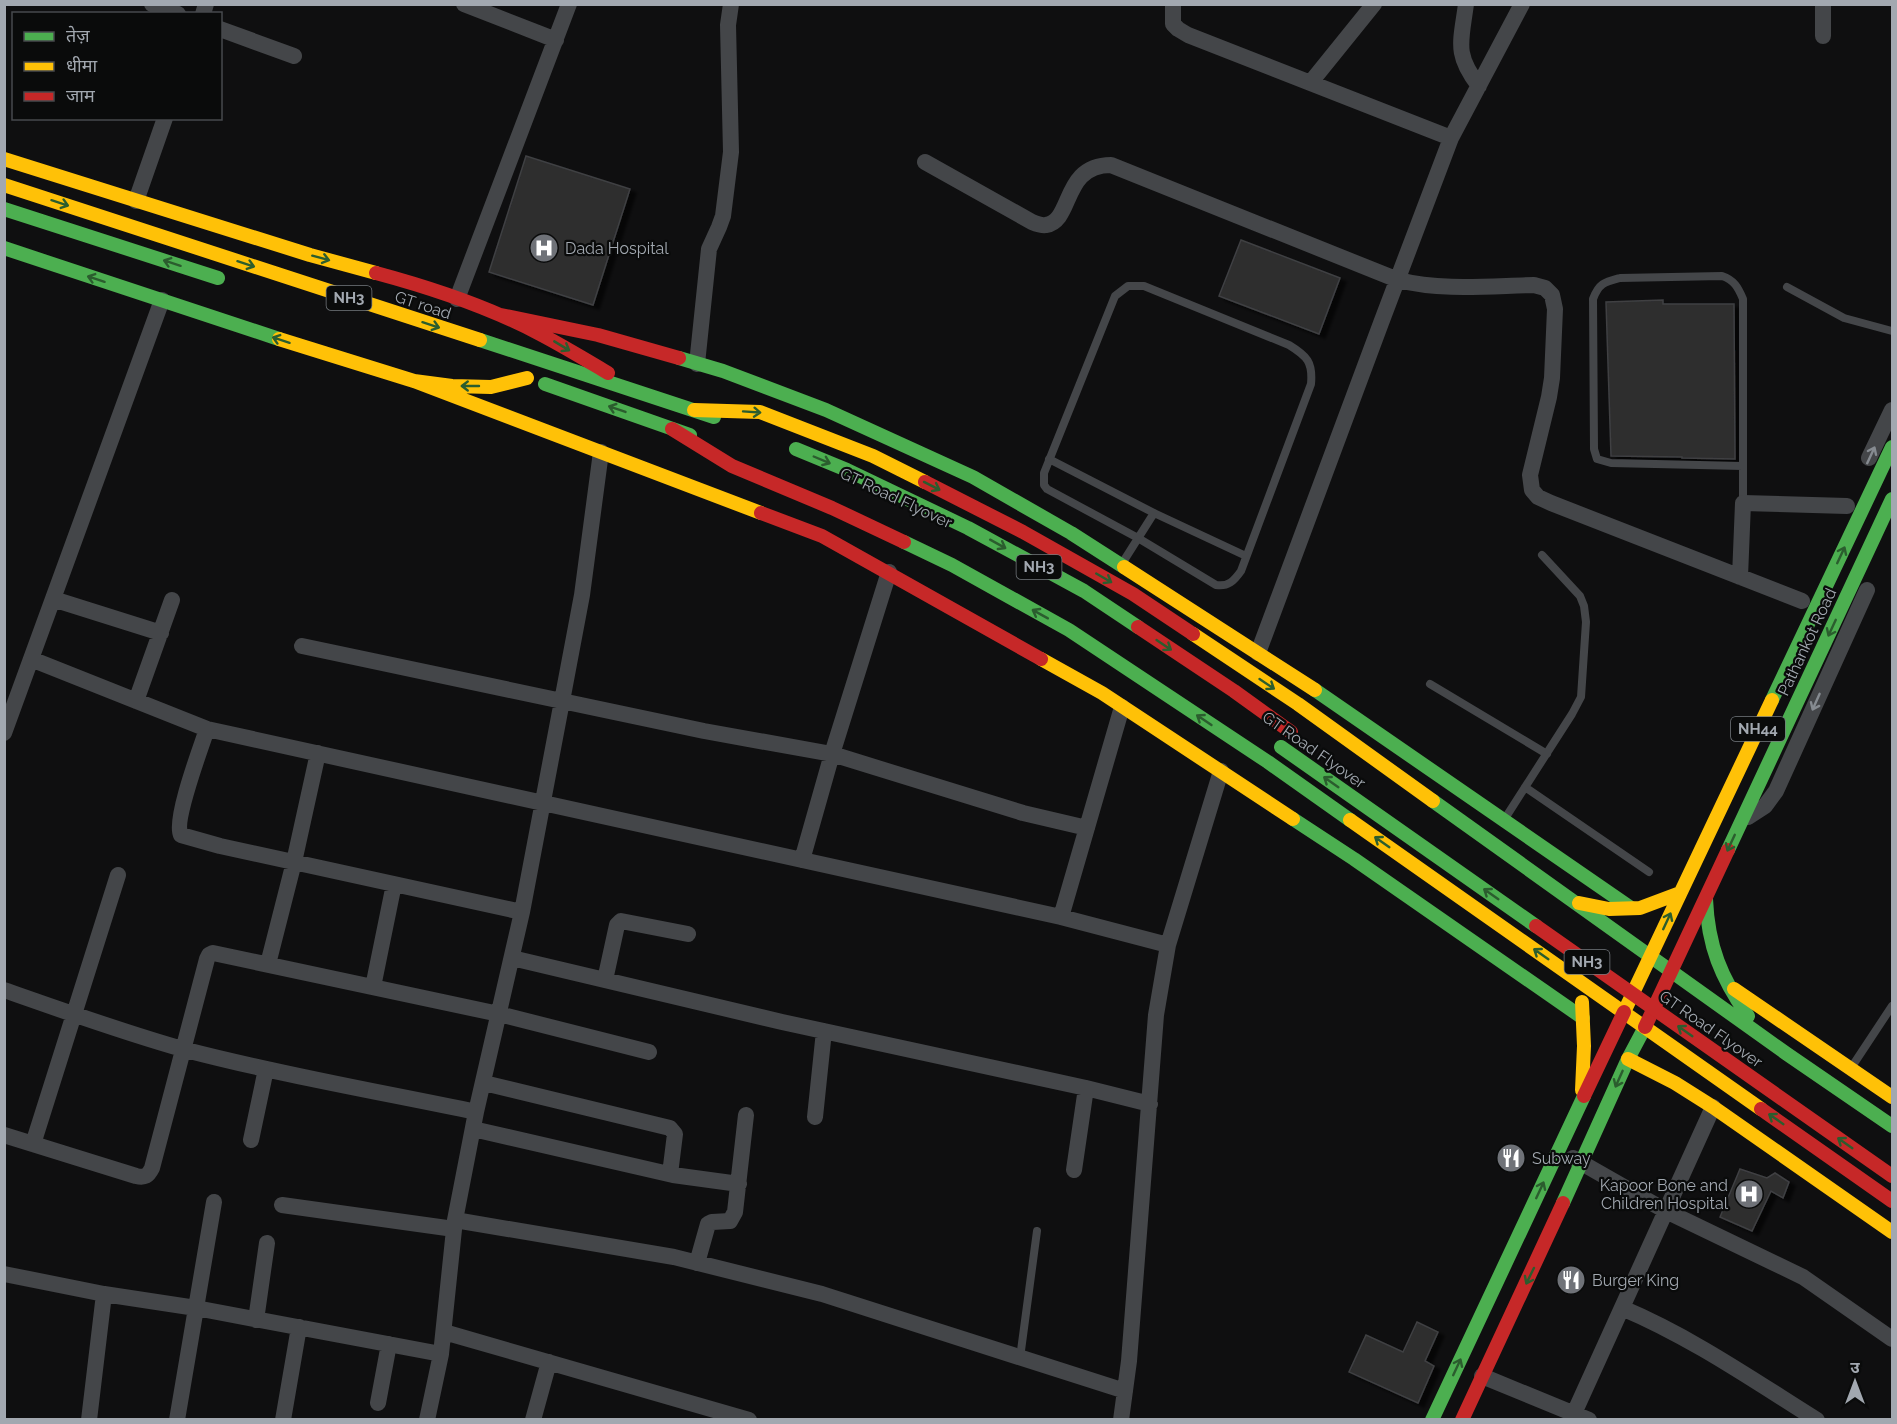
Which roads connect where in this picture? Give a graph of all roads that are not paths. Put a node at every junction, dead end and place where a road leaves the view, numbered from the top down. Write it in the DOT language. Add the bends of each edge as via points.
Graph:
graph roads {
  1 [pos="152,4"];
  2 [pos="464,4"];
  3 [pos="569,4"];
  4 [pos="731,4"];
  5 [pos="1168,4"];
  6 [pos="1374,4"];
  7 [pos="1466,4"];
  8 [pos="1522,4"];
  9 [pos="1823,4"];
  10 [pos="1173,5"];
  11 [pos="173,12"];
  12 [pos="222,30"];
  13 [pos="1823,36"];
  14 [pos="556,40"];
  15 [pos="294,56"];
  16 [pos="1311,82"];
  17 [pos="1479,86"];
  18 [pos="164,120"];
  19 [pos="1451,138"];
  20 [pos="4,159"];
  21 [pos="925,162"];
  22 [pos="4,185"];
  23 [pos="136,201"];
  24 [pos="4,209"];
  25 [pos="4,248"];
  26 [pos="1398,280"];
  27 [pos="231,282"];
  28 [pos="1787,287"];
  29 [pos="457,299"];
  30 [pos="162,300"];
  31 [pos="501,315"];
  32 [pos="1893,331"];
  33 [pos="697,364"];
  34 [pos="504,370"];
  35 [pos="527,378"];
  36 [pos="414,381"];
  37 [pos="642,393"];
  38 [pos="694,410"];
  39 [pos="1893,410"];
  40 [pos="734,424"];
  41 [pos="672,429"];
  42 [pos="788,446"];
  43 [pos="1893,447"];
  44 [pos="733,449"];
  45 [pos="601,452"];
  46 [pos="1049,459"];
  47 [pos="1743,466"];
  48 [pos="1893,499"];
  49 [pos="1743,502"];
  50 [pos="1847,506"];
  51 [pos="1154,513"];
  52 [pos="1893,534"];
  53 [pos="1138,538"];
  54 [pos="1542,555"];
  55 [pos="1246,556"];
  56 [pos="1121,565"];
  57 [pos="889,572"];
  58 [pos="1740,577"];
  59 [pos="53,599"];
  60 [pos="172,600"];
  61 [pos="1802,601"];
  62 [pos="161,633"];
  63 [pos="302,646"];
  64 [pos="1258,653"];
  65 [pos="31,659"];
  66 [pos="1431,684"];
  67 [pos="136,701"];
  68 [pos="562,701"];
  69 [pos="1122,707"];
  70 [pos="207,729"];
  71 [pos="4,733"];
  72 [pos="1296,735"];
  73 [pos="1276,744"];
  74 [pos="318,753"];
  75 [pos="832,754"];
  76 [pos="1546,754"];
  77 [pos="1221,771"];
  78 [pos="1525,787"];
  79 [pos="542,803"];
  80 [pos="1504,820"];
  81 [pos="1741,821"];
  82 [pos="1087,828"];
  83 [pos="802,860"];
  84 [pos="294,862"];
  85 [pos="1649,872"];
  86 [pos="118,875"];
  87 [pos="394,884"];
  88 [pos="1680,893"];
  89 [pos="1706,897"];
  90 [pos="1575,902"];
  91 [pos="1631,908"];
  92 [pos="522,912"];
  93 [pos="1061,917"];
  94 [pos="688,934"];
  95 [pos="1168,945"];
  96 [pos="1650,956"];
  97 [pos="512,958"];
  98 [pos="268,964"];
  99 [pos="1631,968"];
  100 [pos="1671,971"];
  101 [pos="605,980"];
  102 [pos="1579,981"];
  103 [pos="1725,983"];
  104 [pos="373,987"];
  105 [pos="4,990"];
  106 [pos="1669,995"];
  107 [pos="1893,1006"];
  108 [pos="1624,1012"];
  109 [pos="499,1014"];
  110 [pos="74,1015"];
  111 [pos="1583,1018"];
  112 [pos="1645,1027"];
  113 [pos="824,1031"];
  114 [pos="1763,1036"];
  115 [pos="185,1049"];
  116 [pos="649,1052"];
  117 [pos="1628,1059"];
  118 [pos="1851,1068"];
  119 [pos="266,1069"];
  120 [pos="483,1083"];
  121 [pos="1086,1088"];
  122 [pos="1893,1097"];
  123 [pos="1582,1101"];
  124 [pos="1150,1104"];
  125 [pos="1713,1107"];
  126 [pos="476,1112"];
  127 [pos="746,1115"];
  128 [pos="815,1117"];
  129 [pos="1893,1126"];
  130 [pos="473,1130"];
  131 [pos="4,1135"];
  132 [pos="251,1140"];
  133 [pos="33,1144"];
  134 [pos="1558,1150"];
  135 [pos="1582,1164"];
  136 [pos="1074,1170"];
  137 [pos="670,1174"];
  138 [pos="1893,1176"];
  139 [pos="739,1184"];
  140 [pos="1893,1201"];
  141 [pos="214,1202"];
  142 [pos="282,1205"];
  143 [pos="1666,1211"];
  144 [pos="455,1225"];
  145 [pos="1037,1231"];
  146 [pos="1893,1232"];
  147 [pos="267,1243"];
  148 [pos="697,1263"];
  149 [pos="4,1274"];
  150 [pos="104,1294"];
  151 [pos="196,1308"];
  152 [pos="1622,1308"];
  153 [pos="255,1320"];
  154 [pos="299,1327"];
  155 [pos="1474,1330"];
  156 [pos="444,1332"];
  157 [pos="1893,1339"];
  158 [pos="1498,1342"];
  159 [pos="389,1344"];
  160 [pos="441,1354"];
  161 [pos="1020,1358"];
  162 [pos="549,1362"];
  163 [pos="1482,1376"];
  164 [pos="1125,1391"];
  165 [pos="378,1403"];
  166 [pos="1578,1417"];
  167 [pos="89,1419"];
  168 [pos="177,1419"];
  169 [pos="283,1419"];
  170 [pos="427,1419"];
  171 [pos="533,1419"];
  172 [pos="749,1419"];
  173 [pos="1121,1419"];
  174 [pos="1432,1419"];
  175 [pos="1462,1419"];
  176 [pos="1817,1419"];
  1 -- 11 [label="street"];
  2 -- 14 [label="street"];
  3 -- 14 [label="street"];
  4 -- 33 [label="street" via="731,152 723,216 709,249"];
  5 -- 10 [label="street"];
  6 -- 16 [label="street"];
  7 -- 17 [label="street" via="1462,60"];
  8 -- 17 [label="street"];
  9 -- 13 [label="street"];
  10 -- 16 [label="street" via="1173,24 1188,35"];
  12 -- 15 [label="street"];
  14 -- 29 [label="street"];
  16 -- 19 [label="street"];
  17 -- 19 [label="street"];
  18 -- 23 [label="street"];
  19 -- 26 [label="street"];
  20 -- 23 [label="main road"];
  21 -- 26 [label="street" via="1043,225 1055,220 1082,175 1089,169 1111,165"];
  22 -- 37 [label="main road, GT road / NH3, one-way"];
  23 -- 29 [label="main road, one-way"];
  27 -- 24 [label="main road, one-way"];
  30 -- 25 [label="main road, one-way"];
  26 -- 58 [label="street" via="1458,287 1545,288 1555,301 1556,318 1549,397 1530,475 1532,490 1551,503"];
  26 -- 64 [label="street"];
  28 -- 32 [label="lane" via="1844,318"];
  29 -- 31 [label="main road"];
  36 -- 30 [label="main road, one-way"];
  30 -- 59 [label="street"];
  31 -- 33 [label="main road" via="598,335"];
  31 -- 37 [label="main road, one-way"];
  33 -- 56 [label="main road" via="826,410 973,477"];
  34 -- 35 [label="main road"];
  35 -- 36 [label="main road, one-way" via="491,387"];
  41 -- 35 [label="main road, one-way"];
  36 -- 45 [label="main road"];
  37 -- 38 [label="main road, GT road / NH3"];
  38 -- 40 [label="main road, NH3"];
  38 -- 90 [label="main road, one-way" via="760,412 873,456 1023,532 1133,594 1298,704"];
  50 -- 39 [label="street, one-way"];
  41 -- 44 [label="main road"];
  102 -- 41 [label="main road, one-way" via="1268,762 1069,630 952,565 732,465"];
  42 -- 72 [label="main road, GT Road Flyover / NH3, one-way" via="968,528 1084,591"];
  88 -- 43 [label="main road, NH44, one-way"];
  45 -- 57 [label="main road" via="822,536"];
  45 -- 68 [label="street" via="582,595"];
  46 -- 51 [label="lane"];
  46 -- 53 [label="lane" via="1043,480 1047,489"];
  46 -- 55 [label="lane" via="1115,296 1128,286 1144,286 1289,345 1308,361 1311,384"];
  47 -- 47 [label="lane" via="1743,299 1739,287 1722,276 1620,278 1597,288 1593,299 1597,459 1611,463"];
  47 -- 49 [label="lane"];
  48 -- 81 [label="main road, Pathankot Road / NH44, one-way"];
  49 -- 50 [label="street"];
  49 -- 58 [label="street"];
  50 -- 61 [label="street"];
  51 -- 53 [label="lane"];
  51 -- 55 [label="lane"];
  52 -- 81 [label="street, one-way" via="1776,791 1765,806"];
  53 -- 55 [label="lane" via="1216,585 1234,581"];
  53 -- 56 [label="lane"];
  54 -- 76 [label="lane" via="1580,596 1586,622 1581,697"];
  56 -- 64 [label="main road"];
  57 -- 69 [label="main road"];
  57 -- 75 [label="street"];
  58 -- 61 [label="street"];
  59 -- 62 [label="street"];
  59 -- 65 [label="street"];
  60 -- 62 [label="street"];
  61 -- 88 [label="street" via="1694,836"];
  62 -- 67 [label="street"];
  63 -- 68 [label="street"];
  64 -- 80 [label="main road"];
  65 -- 67 [label="street"];
  65 -- 71 [label="street"];
  66 -- 76 [label="lane"];
  67 -- 70 [label="street"];
  68 -- 75 [label="street"];
  68 -- 79 [label="street"];
  69 -- 77 [label="main road"];
  69 -- 82 [label="street"];
  70 -- 74 [label="street"];
  70 -- 84 [label="street" via="178,832"];
  138 -- 73 [label="main road, GT Road Flyover / NH3, one-way, bridge"];
  74 -- 79 [label="street"];
  74 -- 84 [label="street"];
  75 -- 82 [label="street" via="1023,813"];
  75 -- 83 [label="street"];
  76 -- 78 [label="lane"];
  77 -- 95 [label="street"];
  77 -- 111 [label="main road"];
  78 -- 80 [label="lane"];
  78 -- 85 [label="lane"];
  79 -- 83 [label="street"];
  79 -- 92 [label="street"];
  80 -- 91 [label="main road"];
  81 -- 89 [label="main road, Pathankot Road / NH44, one-way"];
  82 -- 93 [label="street"];
  83 -- 93 [label="street"];
  84 -- 87 [label="street"];
  84 -- 98 [label="street"];
  86 -- 110 [label="street"];
  87 -- 92 [label="street"];
  87 -- 104 [label="street"];
  88 -- 91 [label="main road"];
  96 -- 88 [label="main road, NH44, one-way"];
  89 -- 100 [label="main road, NH44"];
  89 -- 103 [label="main road, NH44" via="1706,925"];
  90 -- 91 [label="main road" via="1609,909"];
  90 -- 96 [label="main road"];
  92 -- 97 [label="street"];
  93 -- 95 [label="street"];
  94 -- 101 [label="street" via="621,921"];
  95 -- 124 [label="street" via="1156,1015"];
  96 -- 100 [label="main road"];
  96 -- 108 [label="main road, NH44"];
  97 -- 101 [label="street"];
  97 -- 109 [label="street"];
  98 -- 104 [label="street"];
  98 -- 115 [label="street" via="218,953 209,955"];
  99 -- 106 [label="main road, GT Road Flyover / NH3"];
  100 -- 112 [label="main road, NH44"];
  100 -- 114 [label="main road"];
  101 -- 113 [label="street"];
  102 -- 108 [label="main road"];
  102 -- 111 [label="main road"];
  103 -- 114 [label="main road, NH44"];
  103 -- 118 [label="main road"];
  104 -- 109 [label="street"];
  105 -- 110 [label="street"];
  107 -- 118 [label="lane"];
  108 -- 112 [label="main road"];
  108 -- 123 [label="main road"];
  109 -- 116 [label="street"];
  109 -- 120 [label="street"];
  110 -- 115 [label="street"];
  110 -- 133 [label="street"];
  111 -- 123 [label="main road"];
  112 -- 117 [label="main road"];
  140 -- 112 [label="main road, one-way"];
  113 -- 121 [label="street"];
  113 -- 128 [label="street"];
  114 -- 129 [label="main road, NH44"];
  115 -- 119 [label="street"];
  115 -- 133 [label="street" via="152,1168 143,1178"];
  117 -- 125 [label="main road"];
  117 -- 135 [label="main road, one-way"];
  118 -- 122 [label="main road"];
  119 -- 126 [label="street"];
  119 -- 132 [label="street"];
  120 -- 126 [label="street"];
  120 -- 137 [label="street" via="670,1128 675,1134"];
  121 -- 124 [label="street"];
  121 -- 136 [label="street"];
  123 -- 134 [label="main road"];
  124 -- 164 [label="street"];
  125 -- 143 [label="street"];
  125 -- 146 [label="main road"];
  126 -- 130 [label="street"];
  127 -- 139 [label="street"];
  130 -- 137 [label="street"];
  130 -- 144 [label="street"];
  131 -- 133 [label="street"];
  134 -- 135 [label="street"];
  155 -- 134 [label="main road, one-way"];
  135 -- 143 [label="street"];
  135 -- 158 [label="main road, one-way"];
  137 -- 139 [label="street"];
  139 -- 148 [label="street" via="733,1218 708,1224"];
  141 -- 151 [label="street"];
  142 -- 144 [label="street"];
  143 -- 152 [label="street"];
  143 -- 157 [label="street" via="1803,1276"];
  144 -- 148 [label="street"];
  144 -- 156 [label="street"];
  145 -- 161 [label="lane"];
  147 -- 153 [label="street"];
  148 -- 161 [label="street" via="822,1294"];
  149 -- 150 [label="street"];
  150 -- 151 [label="street"];
  150 -- 167 [label="street"];
  151 -- 153 [label="street"];
  151 -- 168 [label="street"];
  152 -- 166 [label="street"];
  152 -- 176 [label="street" via="1698,1346"];
  153 -- 154 [label="street"];
  154 -- 159 [label="street"];
  154 -- 169 [label="street"];
  155 -- 158 [label="main road"];
  174 -- 155 [label="main road, one-way"];
  156 -- 160 [label="street"];
  156 -- 162 [label="street"];
  158 -- 163 [label="main road"];
  159 -- 160 [label="street"];
  159 -- 165 [label="street"];
  160 -- 170 [label="street"];
  161 -- 164 [label="street"];
  162 -- 171 [label="street"];
  162 -- 172 [label="street"];
  163 -- 166 [label="street"];
  163 -- 175 [label="main road"];
  164 -- 173 [label="street"];
}
